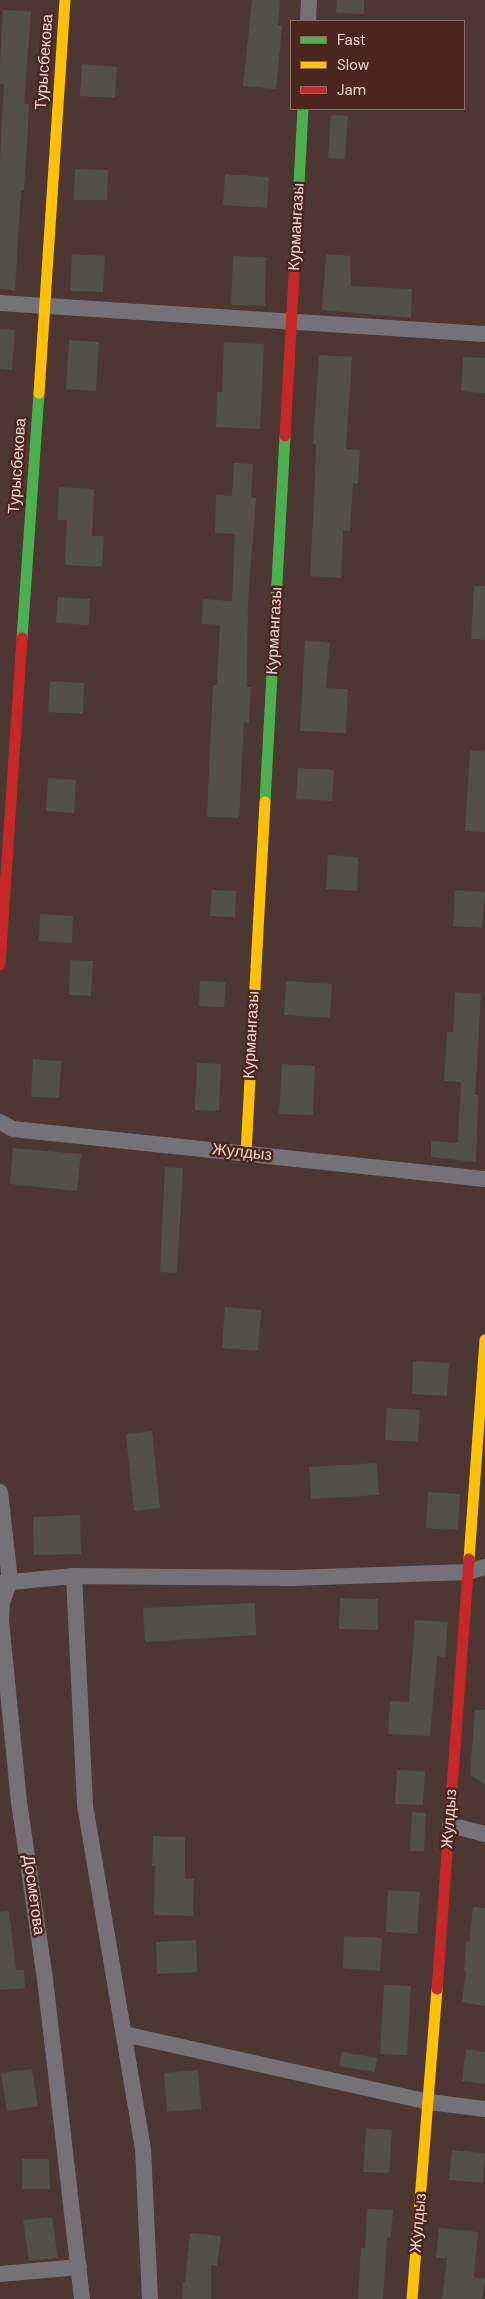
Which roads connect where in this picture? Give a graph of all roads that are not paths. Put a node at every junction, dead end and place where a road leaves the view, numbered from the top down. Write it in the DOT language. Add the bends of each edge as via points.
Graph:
graph roads {
  1 [pos="65,0"];
  2 [pos="309,0"];
  3 [pos="308,20"];
  4 [pos="303,110"];
  5 [pos="0,303"];
  6 [pos="45,306"];
  7 [pos="292,322"];
  8 [pos="485,334"];
  9 [pos="0,965"];
  10 [pos="0,1122"];
  11 [pos="246,1153"];
  12 [pos="485,1179"];
  13 [pos="485,1340"];
  14 [pos="0,1492"];
  15 [pos="485,1567"];
  16 [pos="468,1572"];
  17 [pos="74,1576"];
  18 [pos="5,1582"];
  19 [pos="450,1825"];
  20 [pos="485,1834"];
  21 [pos="124,2034"];
  22 [pos="430,2102"];
  23 [pos="485,2109"];
  24 [pos="79,2267"];
  25 [pos="0,2274"];
  26 [pos="82,2299"];
  27 [pos="150,2299"];
  28 [pos="412,2299"];
  1 -- 6 [label="street, Турысбекова"];
  2 -- 3 [label="street"];
  4 -- 7 [label="street, Курмангазы"];
  5 -- 6 [label="street"];
  6 -- 7 [label="street"];
  6 -- 9 [label="street, Турысбекова"];
  7 -- 8 [label="street"];
  7 -- 11 [label="street, Курмангазы"];
  10 -- 11 [label="street, Жулдыз" via="13,1129"];
  11 -- 12 [label="street, Жулдыз"];
  13 -- 16 [label="street, Жулдыз"];
  14 -- 18 [label="street, Досметова"];
  15 -- 16 [label="street"];
  16 -- 17 [label="street" via="291,1578"];
  16 -- 19 [label="street, Жулдыз"];
  17 -- 18 [label="street"];
  17 -- 21 [label="street" via="85,1805"];
  18 -- 24 [label="street, Досметова" via="1,1620 19,1802 45,1980"];
  19 -- 20 [label="street"];
  19 -- 22 [label="street, Жулдыз"];
  21 -- 22 [label="street"];
  21 -- 27 [label="street" via="143,2148"];
  22 -- 23 [label="street"];
  22 -- 28 [label="street, Жулдыз"];
  24 -- 25 [label="street"];
  24 -- 26 [label="street, Досметова"];
}
